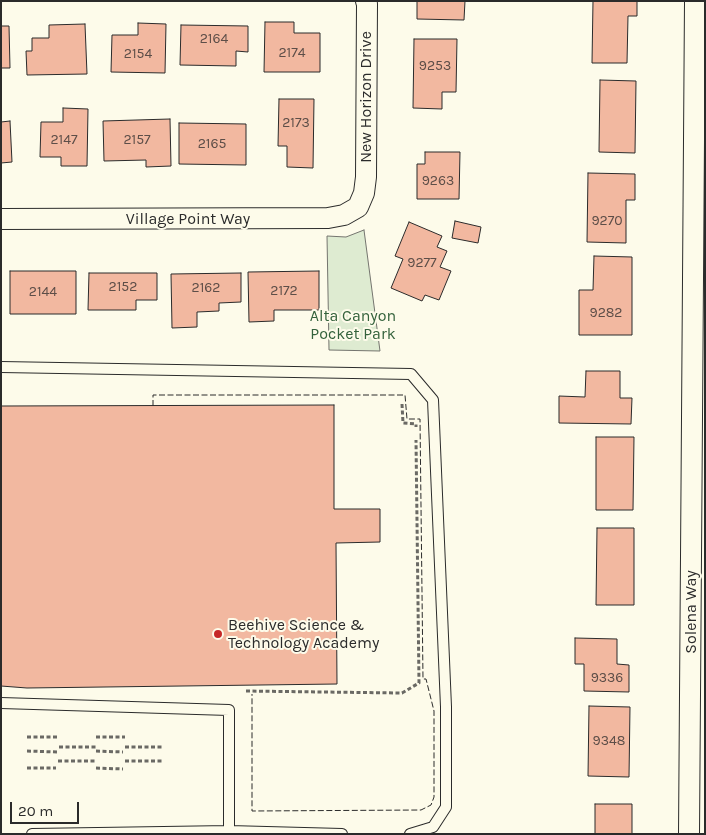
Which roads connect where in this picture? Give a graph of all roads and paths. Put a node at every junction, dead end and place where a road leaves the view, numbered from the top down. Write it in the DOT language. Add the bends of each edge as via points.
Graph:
graph roads {
  1 [pos="366,1"];
  2 [pos="695,1"];
  3 [pos="364,193"];
  4 [pos="1,219"];
  5 [pos="1,367"];
  6 [pos="402,404"];
  7 [pos="246,691"];
  8 [pos="1,703"];
  9 [pos="26,737"];
  10 [pos="57,737"];
  11 [pos="96,737"];
  12 [pos="124,737"];
  13 [pos="59,747"];
  14 [pos="125,747"];
  15 [pos="162,747"];
  16 [pos="26,751"];
  17 [pos="57,752"];
  18 [pos="123,752"];
  19 [pos="58,761"];
  20 [pos="96,761"];
  21 [pos="125,762"];
  22 [pos="162,762"];
  23 [pos="26,768"];
  24 [pos="56,768"];
  25 [pos="96,768"];
  26 [pos="123,769"];
  27 [pos="229,832"];
  28 [pos="298,833"];
  29 [pos="32,834"];
  30 [pos="342,834"];
  31 [pos="410,834"];
  32 [pos="689,834"];
  1 -- 3 [label="street, New Horizon Drive"];
  2 -- 32 [label="street, Solena Way"];
  3 -- 4 [label="street, Village Point Way" via="358,207 344,215 328,218"];
  5 -- 31 [label="lane" via="412,374 432,400 446,716 446,807 432,827"];
  6 -- 7 [label="path" via="403,423 416,424 419,683 402,693"];
  8 -- 27 [label="lane" via="228,710"];
  9 -- 10 [label="path"];
  11 -- 12 [label="path"];
  13 -- 18 [label="path"];
  14 -- 15 [label="path"];
  16 -- 17 [label="path"];
  19 -- 20 [label="path"];
  21 -- 22 [label="path"];
  23 -- 24 [label="path"];
  25 -- 26 [label="path"];
  27 -- 28 [label="lane"];
  27 -- 29 [label="lane"];
  28 -- 30 [label="lane"];
}
